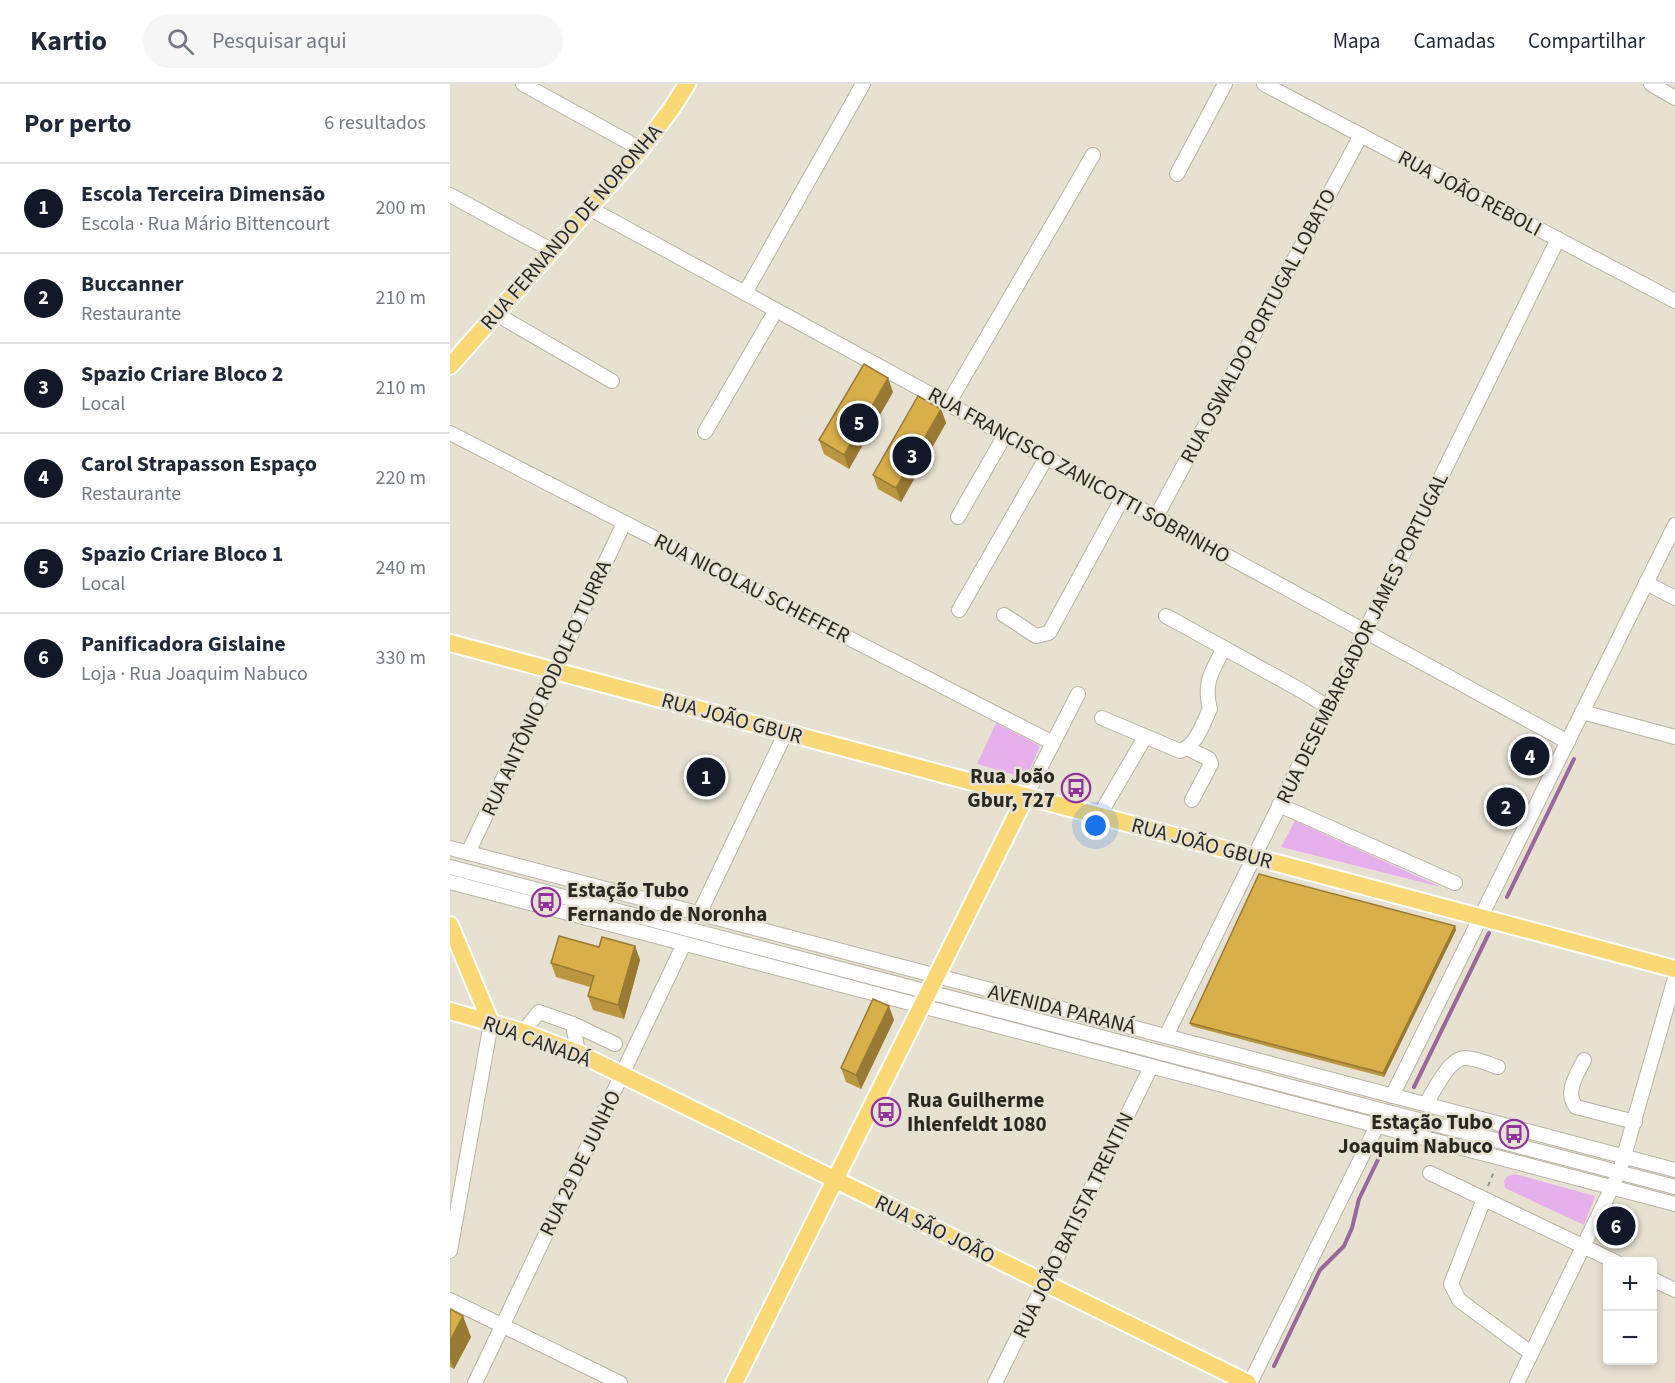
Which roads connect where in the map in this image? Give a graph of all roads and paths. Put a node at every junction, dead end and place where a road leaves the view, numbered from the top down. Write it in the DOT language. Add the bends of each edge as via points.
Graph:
graph roads {
  1 [pos="523,84"];
  2 [pos="687,84"];
  3 [pos="863,84"];
  4 [pos="1225,84"];
  5 [pos="1264,84"];
  6 [pos="1651,84"];
  7 [pos="1675,98"];
  8 [pos="1361,135"];
  9 [pos="641,149"];
  10 [pos="1093,155"];
  11 [pos="1177,174"];
  12 [pos="450,195"];
  13 [pos="589,208"];
  14 [pos="1558,239"];
  15 [pos="551,250"];
  16 [pos="745,293"];
  17 [pos="1675,301"];
  18 [pos="776,310"];
  19 [pos="496,314"];
  20 [pos="450,366"];
  21 [pos="612,381"];
  22 [pos="948,404"];
  23 [pos="705,432"];
  24 [pos="450,434"];
  25 [pos="1005,435"];
  26 [pos="1046,458"];
  27 [pos="1122,499"];
  28 [pos="958,517"];
  29 [pos="1155,517"];
  30 [pos="624,523"];
  31 [pos="1675,525"];
  32 [pos="1646,583"];
  33 [pos="1675,598"];
  34 [pos="959,610"];
  35 [pos="1004,615"];
  36 [pos="1166,616"];
  37 [pos="1365,631"];
  38 [pos="450,643"];
  39 [pos="1224,648"];
  40 [pos="554,670"];
  41 [pos="1078,694"];
  42 [pos="1328,707"];
  43 [pos="1582,712"];
  44 [pos="1102,718"];
  45 [pos="786,732"];
  46 [pos="1145,737"];
  47 [pos="1675,738"];
  48 [pos="1568,742"];
  49 [pos="1053,743"];
  50 [pos="1187,748"];
  51 [pos="1026,796"];
  52 [pos="1192,800"];
  53 [pos="1279,806"];
  54 [pos="1099,816"];
  55 [pos="450,848"];
  56 [pos="468,853"];
  57 [pos="1254,857"];
  58 [pos="450,867"];
  59 [pos="450,882"];
  60 [pos="1455,883"];
  61 [pos="699,914"];
  62 [pos="1481,918"];
  63 [pos="450,925"];
  64 [pos="684,944"];
  65 [pos="1675,969"];
  66 [pos="1675,978"];
  67 [pos="929,992"];
  68 [pos="450,1011"];
  69 [pos="491,1023"];
  70 [pos="573,1024"];
  71 [pos="523,1032"];
  72 [pos="1166,1036"];
  73 [pos="615,1044"];
  74 [pos="578,1053"];
  75 [pos="1245,1057"];
  76 [pos="1584,1060"];
  77 [pos="1151,1066"];
  78 [pos="1498,1067"];
  79 [pos="622,1074"];
  80 [pos="1305,1090"];
  81 [pos="1392,1096"];
  82 [pos="1426,1104"];
  83 [pos="1635,1122"];
  84 [pos="1377,1126"];
  85 [pos="1625,1157"];
  86 [pos="1499,1158"];
  87 [pos="1675,1170"];
  88 [pos="1619,1172"];
  89 [pos="1430,1173"];
  90 [pos="835,1179"];
  91 [pos="1675,1187"];
  92 [pos="1612,1188"];
  93 [pos="1484,1198"];
  94 [pos="1675,1204"];
  95 [pos="1584,1247"];
  96 [pos="450,1251"];
  97 [pos="1605,1257"];
  98 [pos="1657,1281"];
  99 [pos="1044,1282"];
  100 [pos="1675,1290"];
  101 [pos="450,1300"];
  102 [pos="502,1325"];
  103 [pos="1532,1353"];
  104 [pos="475,1383"];
  105 [pos="620,1383"];
  106 [pos="734,1383"];
  107 [pos="995,1383"];
  108 [pos="1249,1383"];
  109 [pos="1516,1383"];
  1 -- 9 [label="street"];
  2 -- 9 [label="main road, RUA FERNANDO DE NORONHA"];
  3 -- 16 [label="street"];
  4 -- 11 [label="street"];
  5 -- 8 [label="street, RUA JOÃO REBOLI"];
  6 -- 7 [label="street"];
  8 -- 14 [label="street, RUA JOÃO REBOLI"];
  8 -- 29 [label="street, RUA OSWALDO PORTUGAL LOBATO"];
  9 -- 13 [label="main road, RUA FERNANDO DE NORONHA"];
  10 -- 22 [label="street"];
  12 -- 15 [label="street"];
  13 -- 15 [label="main road, RUA FERNANDO DE NORONHA"];
  13 -- 16 [label="street, RUA FRANCISCO ZANICOTTI SOBRINHO"];
  14 -- 17 [label="street, RUA JOÃO REBOLI"];
  14 -- 37 [label="street, RUA DESEMBARGADOR JAMES PORTUGAL"];
  15 -- 19 [label="main road, RUA FERNANDO DE NORONHA"];
  16 -- 18 [label="street, RUA FRANCISCO ZANICOTTI SOBRINHO"];
  18 -- 22 [label="street, RUA FRANCISCO ZANICOTTI SOBRINHO"];
  18 -- 23 [label="street"];
  19 -- 20 [label="main road, RUA FERNANDO DE NORONHA"];
  19 -- 21 [label="street"];
  22 -- 25 [label="street, RUA FRANCISCO ZANICOTTI SOBRINHO"];
  24 -- 30 [label="street, RUA NICOLAU SCHEFFER"];
  25 -- 26 [label="street, RUA FRANCISCO ZANICOTTI SOBRINHO"];
  25 -- 28 [label="street"];
  26 -- 27 [label="street, RUA FRANCISCO ZANICOTTI SOBRINHO"];
  26 -- 34 [label="street"];
  27 -- 29 [label="street, RUA FRANCISCO ZANICOTTI SOBRINHO"];
  27 -- 35 [label="street" via="1048,633 1036,636"];
  29 -- 37 [label="street, RUA FRANCISCO ZANICOTTI SOBRINHO"];
  30 -- 40 [label="street, RUA ANTÔNIO RODOLFO TURRA"];
  30 -- 49 [label="street, RUA NICOLAU SCHEFFER"];
  31 -- 32 [label="street"];
  32 -- 33 [label="street"];
  32 -- 43 [label="street"];
  36 -- 39 [label="street"];
  37 -- 42 [label="street, RUA DESEMBARGADOR JAMES PORTUGAL"];
  37 -- 48 [label="street, RUA FRANCISCO ZANICOTTI SOBRINHO"];
  38 -- 40 [label="main road, RUA JOÃO GBUR"];
  39 -- 42 [label="street"];
  39 -- 50 [label="street" via="1207,680 1210,710"];
  40 -- 45 [label="main road, RUA JOÃO GBUR"];
  40 -- 56 [label="street, RUA ANTÔNIO RODOLFO TURRA"];
  41 -- 49 [label="street"];
  42 -- 53 [label="street, RUA DESEMBARGADOR JAMES PORTUGAL"];
  43 -- 47 [label="street"];
  43 -- 48 [label="street"];
  44 -- 46 [label="street"];
  45 -- 51 [label="main road, RUA JOÃO GBUR"];
  45 -- 61 [label="street"];
  46 -- 50 [label="street" via="1179,751"];
  46 -- 54 [label="street"];
  48 -- 62 [label="street"];
  49 -- 51 [label="street"];
  50 -- 52 [label="street" via="1209,759 1211,764"];
  51 -- 54 [label="main road, RUA JOÃO GBUR"];
  51 -- 67 [label="main road"];
  53 -- 57 [label="street, RUA DESEMBARGADOR JAMES PORTUGAL"];
  53 -- 60 [label="street"];
  54 -- 57 [label="main road, RUA JOÃO GBUR"];
  55 -- 56 [label="street, AVENIDA PARANÁ"];
  56 -- 61 [label="street, AVENIDA PARANÁ"];
  57 -- 62 [label="main road, RUA JOÃO GBUR"];
  57 -- 72 [label="street, RUA DESEMBARGADOR JAMES PORTUGAL"];
  58 -- 67 [label="street"];
  59 -- 64 [label="street, AVENIDA PARANÁ"];
  61 -- 67 [label="street, AVENIDA PARANÁ"];
  62 -- 65 [label="main road, RUA JOÃO GBUR"];
  62 -- 81 [label="street"];
  63 -- 69 [label="main road"];
  64 -- 67 [label="street, AVENIDA PARANÁ"];
  64 -- 79 [label="street, RUA 29 DE JUNHO"];
  66 -- 83 [label="street"];
  67 -- 72 [label="street, AVENIDA PARANÁ"];
  67 -- 77 [label="street, AVENIDA PARANÁ"];
  67 -- 80 [label="street"];
  67 -- 90 [label="main road"];
  68 -- 69 [label="main road, RUA CANADÁ"];
  69 -- 71 [label="main road, RUA CANADÁ"];
  69 -- 96 [label="street"];
  70 -- 71 [label="street" via="539,1012"];
  70 -- 73 [label="street"];
  70 -- 74 [label="street"];
  71 -- 74 [label="main road, RUA CANADÁ"];
  72 -- 75 [label="street, AVENIDA PARANÁ"];
  74 -- 79 [label="main road, RUA CANADÁ"];
  75 -- 80 [label="street"];
  75 -- 81 [label="street, AVENIDA PARANÁ"];
  76 -- 83 [label="street" via="1569,1092 1576,1107"];
  77 -- 84 [label="street, AVENIDA PARANÁ"];
  77 -- 99 [label="street, RUA JOÃO BATISTA TRENTIN"];
  78 -- 82 [label="street" via="1459,1059 1451,1064"];
  79 -- 90 [label="main road, RUA SÃO JOÃO"];
  79 -- 102 [label="street, RUA 29 DE JUNHO"];
  80 -- 88 [label="street"];
  81 -- 82 [label="street, AVENIDA PARANÁ"];
  82 -- 85 [label="street, AVENIDA PARANÁ"];
  83 -- 85 [label="street"];
  84 -- 86 [label="street, AVENIDA PARANÁ"];
  84 -- 108 [label="street"];
  85 -- 87 [label="street, AVENIDA PARANÁ"];
  85 -- 88 [label="street"];
  86 -- 92 [label="street, AVENIDA PARANÁ"];
  86 -- 93 [label="path"];
  88 -- 91 [label="street"];
  88 -- 92 [label="street"];
  89 -- 93 [label="street"];
  90 -- 99 [label="main road, RUA SÃO JOÃO"];
  90 -- 106 [label="main road"];
  92 -- 94 [label="street, AVENIDA PARANÁ"];
  92 -- 95 [label="street"];
  93 -- 95 [label="street"];
  93 -- 103 [label="street" via="1451,1284 1460,1300"];
  95 -- 97 [label="street"];
  95 -- 103 [label="street"];
  98 -- 100 [label="street"];
  99 -- 107 [label="street, RUA JOÃO BATISTA TRENTIN"];
  99 -- 108 [label="main road, RUA SÃO JOÃO"];
  101 -- 102 [label="street"];
  102 -- 104 [label="street, RUA 29 DE JUNHO"];
  102 -- 105 [label="street"];
  103 -- 109 [label="street"];
}
